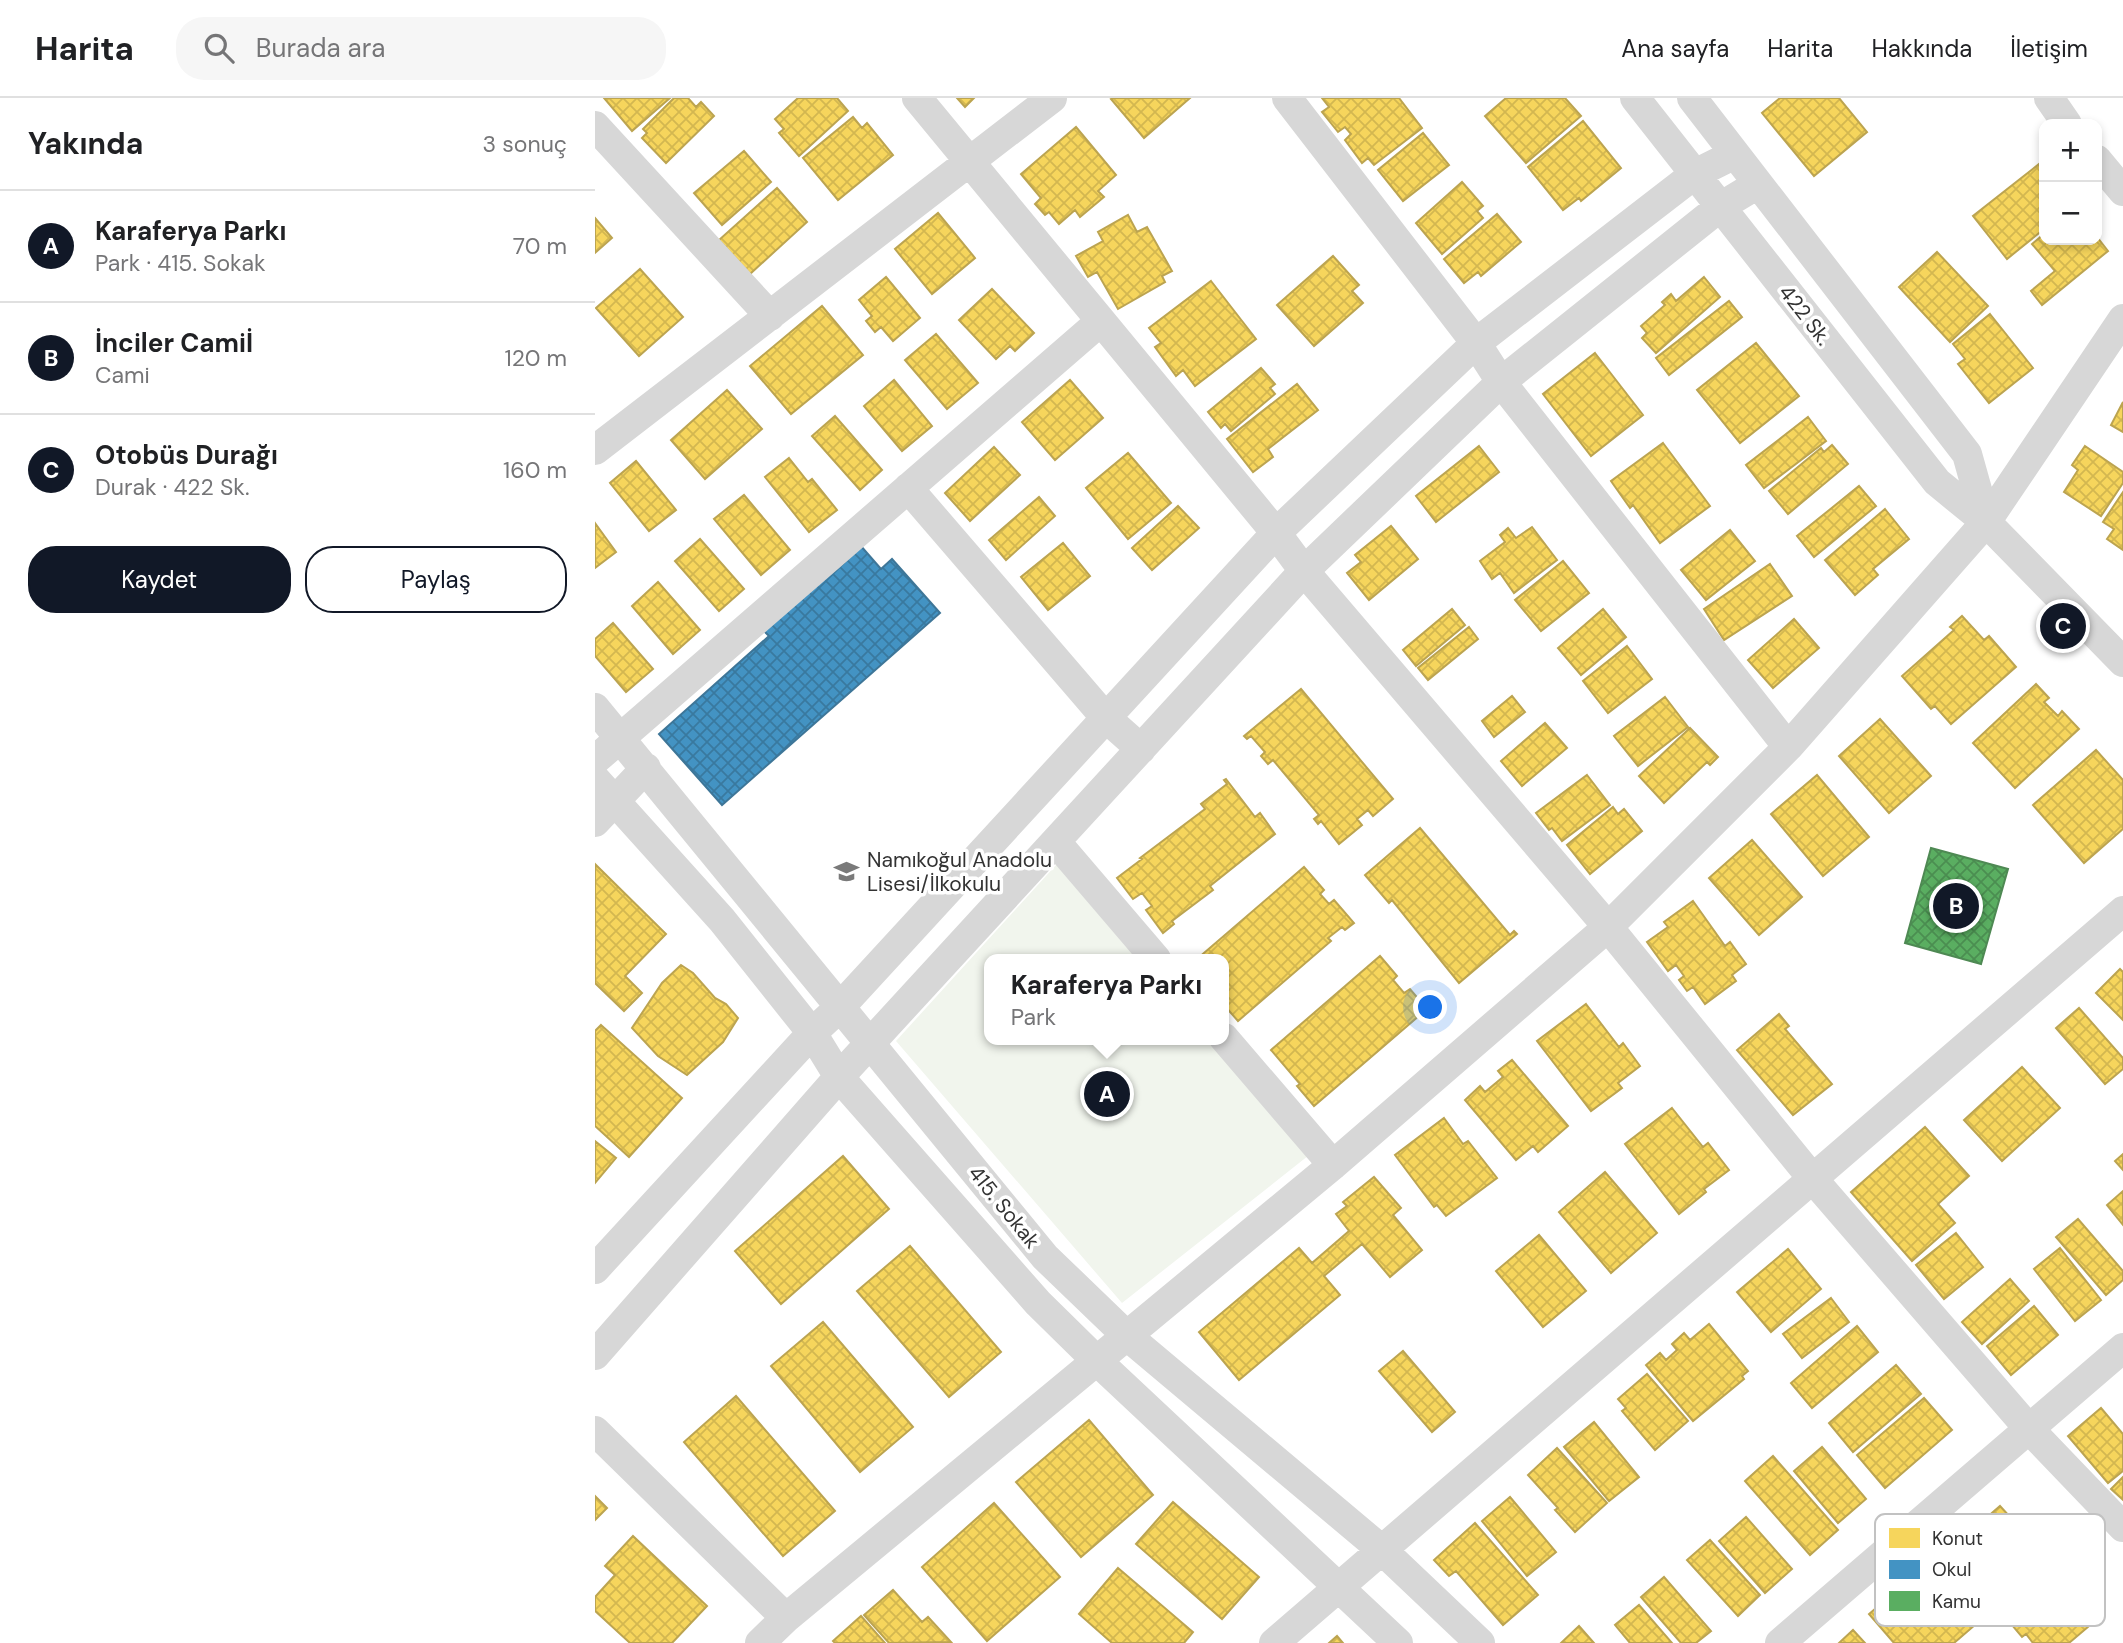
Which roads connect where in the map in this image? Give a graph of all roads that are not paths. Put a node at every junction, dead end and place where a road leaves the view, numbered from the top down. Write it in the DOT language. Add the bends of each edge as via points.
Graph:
graph roads {
  1 [pos="917,98"];
  2 [pos="1052,98"];
  3 [pos="1287,98"];
  4 [pos="1635,98"];
  5 [pos="1692,98"];
  6 [pos="2049,98"];
  7 [pos="2064,119"];
  8 [pos="595,126"];
  9 [pos="1735,154"];
  10 [pos="970,161"];
  11 [pos="2102,166"];
  12 [pos="1695,174"];
  13 [pos="1758,184"];
  14 [pos="2123,191"];
  15 [pos="1720,207"];
  16 [pos="770,316"];
  17 [pos="2123,319"];
  18 [pos="1101,321"];
  19 [pos="1476,343"];
  20 [pos="1500,382"];
  21 [pos="595,450"];
  22 [pos="908,488"];
  23 [pos="1986,522"];
  24 [pos="1276,533"];
  25 [pos="1304,571"];
  26 [pos="2123,662"];
  27 [pos="595,708"];
  28 [pos="1105,717"];
  29 [pos="619,738"];
  30 [pos="1788,747"];
  31 [pos="1141,749"];
  32 [pos="595,760"];
  33 [pos="646,768"];
  34 [pos="601,801"];
  35 [pos="1056,842"];
  36 [pos="2123,911"];
  37 [pos="1608,927"];
  38 [pos="1152,954"];
  39 [pos="841,1006"];
  40 [pos="812,1033"];
  41 [pos="870,1044"];
  42 [pos="1229,1044"];
  43 [pos="839,1077"];
  44 [pos="1333,1165"];
  45 [pos="1812,1178"];
  46 [pos="595,1269"];
  47 [pos="1126,1335"];
  48 [pos="2123,1348"];
  49 [pos="595,1355"];
  50 [pos="1096,1360"];
  51 [pos="2030,1430"];
  52 [pos="595,1432"];
  53 [pos="1931,1514"];
  54 [pos="2123,1527"];
  55 [pos="1382,1550"];
  56 [pos="1875,1562"];
  57 [pos="1339,1586"];
  58 [pos="786,1618"];
  59 [pos="760,1643"];
  60 [pos="1274,1643"];
  61 [pos="1398,1643"];
  62 [pos="1480,1643"];
  63 [pos="1780,1643"];
  1 -- 10 [label="street"];
  2 -- 10 [label="street"];
  3 -- 19 [label="street"];
  4 -- 12 [label="street, 422 Sk."];
  5 -- 9 [label="street, 422 Sk."];
  6 -- 7 [label="street"];
  8 -- 16 [label="street"];
  9 -- 12 [label="street"];
  9 -- 13 [label="street, 422 Sk."];
  10 -- 16 [label="street"];
  10 -- 18 [label="street"];
  11 -- 14 [label="street"];
  12 -- 15 [label="street, 422 Sk."];
  12 -- 19 [label="street"];
  13 -- 15 [label="street"];
  13 -- 23 [label="street, 422 Sk." via="1967,454"];
  15 -- 20 [label="street"];
  15 -- 23 [label="street, 422 Sk." via="1937,482"];
  16 -- 21 [label="street"];
  17 -- 23 [label="street"];
  18 -- 22 [label="street"];
  18 -- 24 [label="street"];
  19 -- 20 [label="street"];
  19 -- 24 [label="street"];
  20 -- 25 [label="street"];
  20 -- 30 [label="street"];
  22 -- 28 [label="street"];
  22 -- 29 [label="street"];
  23 -- 26 [label="street, 422 Sk."];
  23 -- 30 [label="street"];
  24 -- 25 [label="street"];
  24 -- 28 [label="street"];
  25 -- 31 [label="street"];
  25 -- 37 [label="street"];
  27 -- 29 [label="street, 415. Sokak"];
  28 -- 31 [label="street"];
  28 -- 39 [label="street"];
  29 -- 32 [label="street"];
  29 -- 33 [label="street, 415. Sokak"];
  30 -- 37 [label="street"];
  31 -- 35 [label="street"];
  33 -- 34 [label="street"];
  33 -- 39 [label="street, 415. Sokak"];
  34 -- 40 [label="street, 415. Sokak" via="722,920"];
  35 -- 38 [label="street"];
  35 -- 41 [label="street"];
  36 -- 45 [label="street"];
  37 -- 44 [label="street"];
  37 -- 45 [label="street"];
  39 -- 40 [label="street"];
  39 -- 41 [label="street, 415. Sokak"];
  40 -- 43 [label="street, 415. Sokak"];
  40 -- 46 [label="street"];
  41 -- 43 [label="street"];
  41 -- 47 [label="street, 415. Sokak" via="1045,1257"];
  42 -- 44 [label="street"];
  43 -- 49 [label="street"];
  43 -- 50 [label="street, 415. Sokak" via="1038,1303"];
  44 -- 47 [label="street"];
  45 -- 51 [label="street"];
  45 -- 55 [label="street"];
  47 -- 50 [label="street"];
  47 -- 55 [label="street, 415. Sokak"];
  48 -- 51 [label="street"];
  50 -- 57 [label="street, 415. Sokak"];
  50 -- 58 [label="street"];
  51 -- 53 [label="street"];
  51 -- 54 [label="street"];
  52 -- 58 [label="street"];
  55 -- 57 [label="street"];
  55 -- 62 [label="street, 415. Sokak"];
  56 -- 63 [label="street"];
  57 -- 60 [label="street"];
  57 -- 61 [label="street, 415. Sokak"];
  58 -- 59 [label="street"];
}
